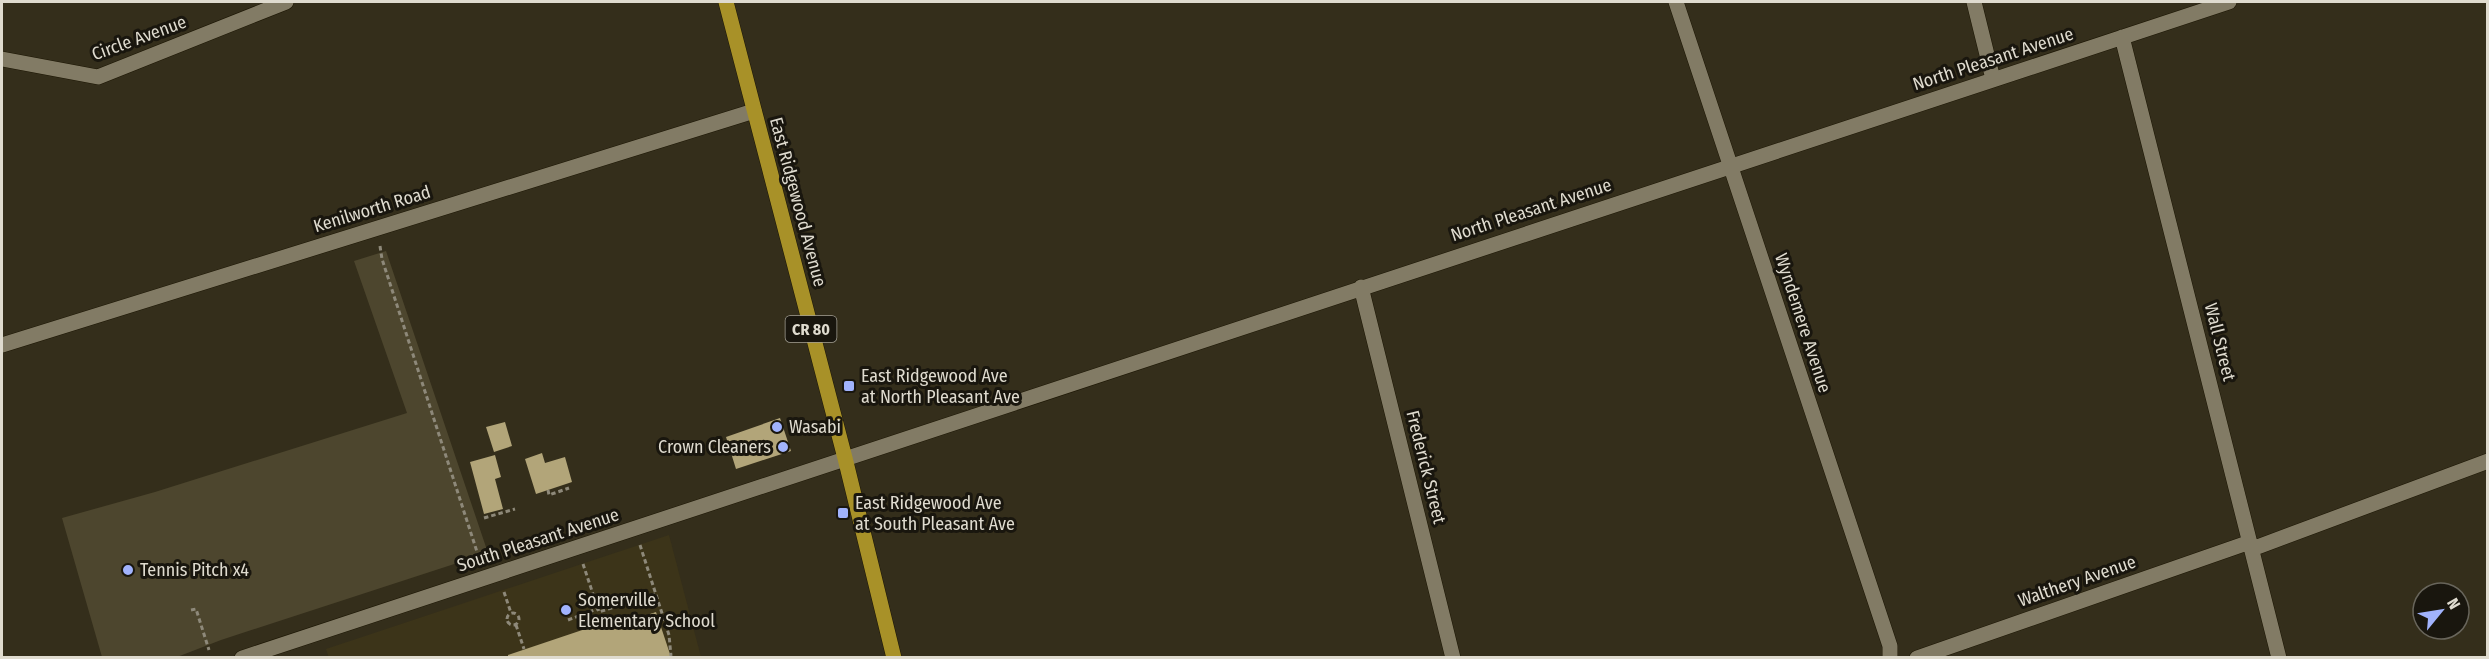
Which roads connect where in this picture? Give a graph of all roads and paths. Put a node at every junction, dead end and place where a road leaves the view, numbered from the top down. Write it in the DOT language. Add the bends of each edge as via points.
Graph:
graph roads {
  1 [pos="286,2"];
  2 [pos="726,2"];
  3 [pos="1676,2"];
  4 [pos="1974,2"];
  5 [pos="2229,2"];
  6 [pos="2122,37"];
  7 [pos="2,59"];
  8 [pos="1993,79"];
  9 [pos="754,111"];
  10 [pos="1730,165"];
  11 [pos="380,246"];
  12 [pos="1360,287"];
  13 [pos="2,345"];
  14 [pos="845,458"];
  15 [pos="2487,461"];
  16 [pos="569,488"];
  17 [pos="548,490"];
  18 [pos="515,509"];
  19 [pos="484,518"];
  20 [pos="639,545"];
  21 [pos="2251,545"];
  22 [pos="480,561"];
  23 [pos="583,564"];
  24 [pos="504,592"];
  25 [pos="656,594"];
  26 [pos="597,609"];
  27 [pos="191,610"];
  28 [pos="511,613"];
  29 [pos="568,620"];
  30 [pos="516,625"];
  31 [pos="524,649"];
  32 [pos="209,650"];
  33 [pos="671,656"];
  34 [pos="242,657"];
  35 [pos="894,657"];
  36 [pos="1453,657"];
  37 [pos="1890,657"];
  38 [pos="1917,657"];
  39 [pos="2279,657"];
  1 -- 7 [label="street, Circle Avenue" via="98,77"];
  2 -- 9 [label="main road, East Ridgewood Avenue / CR 80"];
  3 -- 10 [label="street, Wyndemere Avenue"];
  4 -- 8 [label="street"];
  5 -- 6 [label="street, North Pleasant Avenue"];
  6 -- 8 [label="street, North Pleasant Avenue"];
  6 -- 21 [label="street, Wall Street"];
  8 -- 10 [label="street, North Pleasant Avenue"];
  9 -- 13 [label="street, Kenilworth Road"];
  9 -- 14 [label="main road, East Ridgewood Avenue / CR 80"];
  10 -- 12 [label="street, North Pleasant Avenue"];
  10 -- 37 [label="street, Wyndemere Avenue" via="1890,646"];
  11 -- 22 [label="path"];
  12 -- 14 [label="street, North Pleasant Avenue"];
  12 -- 36 [label="street, Frederick Street"];
  14 -- 34 [label="street, South Pleasant Avenue"];
  14 -- 35 [label="main road, East Ridgewood Avenue / CR 80"];
  15 -- 21 [label="street, Walthery Avenue"];
  16 -- 17 [label="path" via="549,495"];
  18 -- 19 [label="path"];
  20 -- 25 [label="path"];
  21 -- 38 [label="street, Walthery Avenue"];
  21 -- 39 [label="street, Wall Street"];
  23 -- 26 [label="path"];
  24 -- 28 [label="path"];
  25 -- 26 [label="path" via="598,612"];
  25 -- 33 [label="path"];
  26 -- 29 [label="path"];
  27 -- 32 [label="path" via="196,609"];
  28 -- 30 [label="path" via="519,616"];
  28 -- 30 [label="path" via="507,620"];
  30 -- 31 [label="path"];
}
